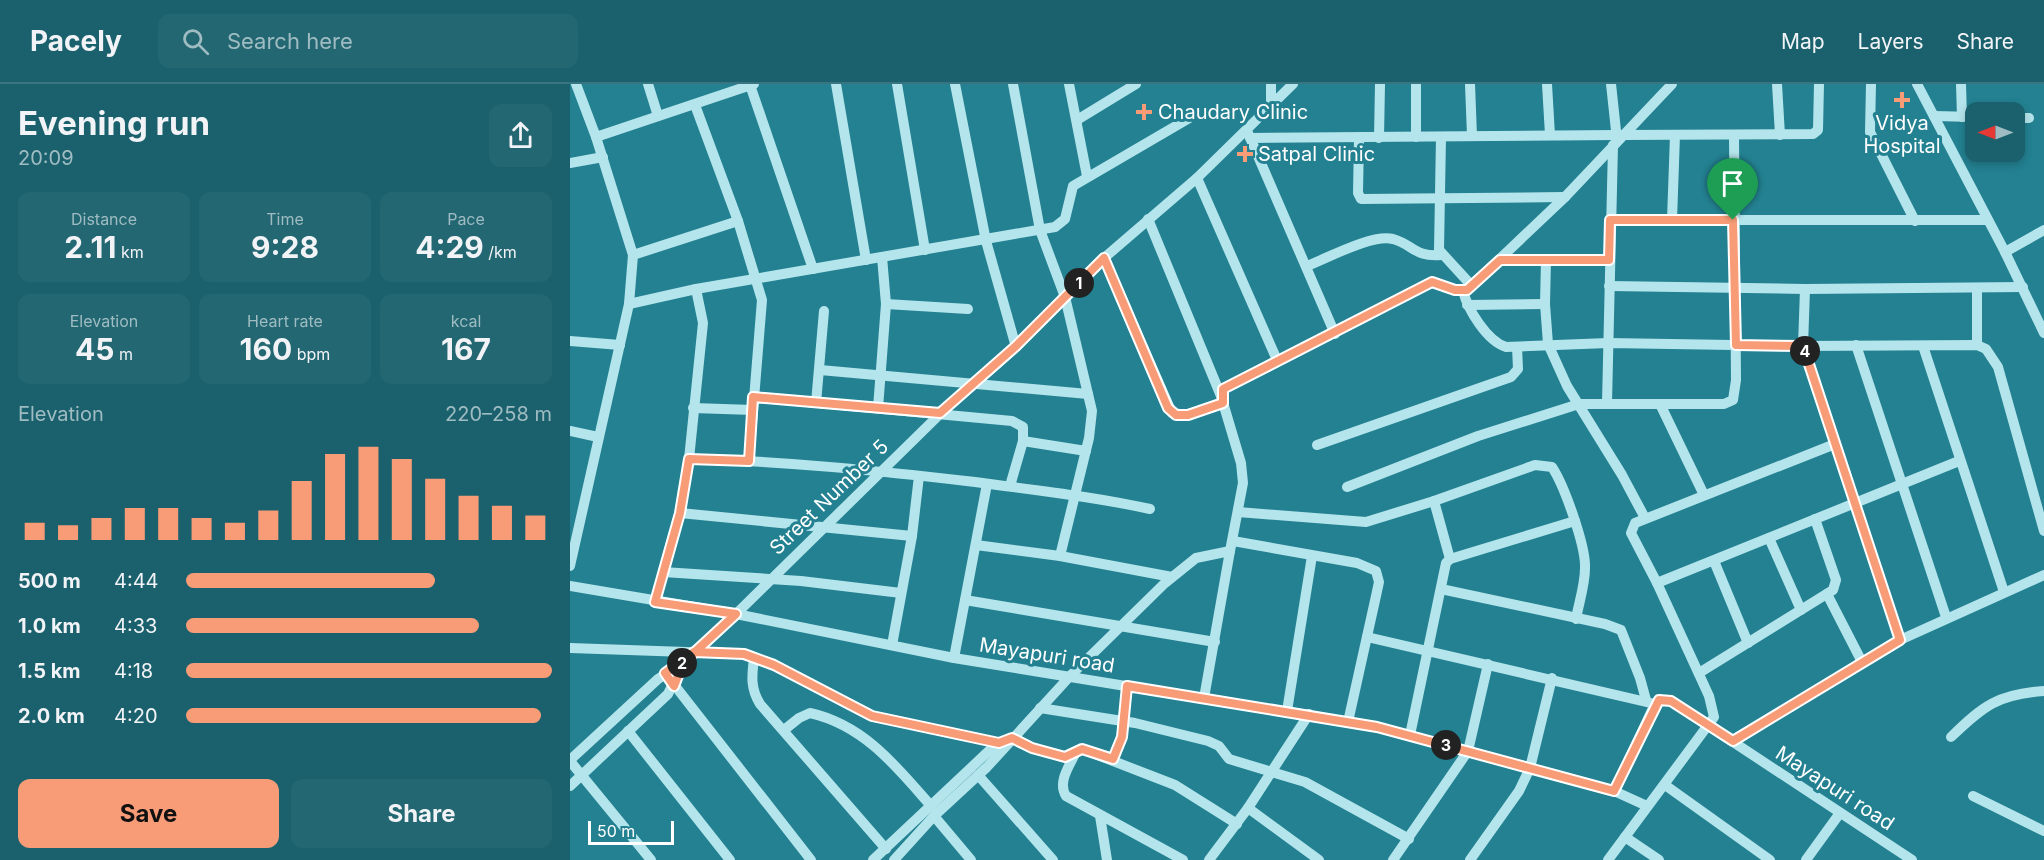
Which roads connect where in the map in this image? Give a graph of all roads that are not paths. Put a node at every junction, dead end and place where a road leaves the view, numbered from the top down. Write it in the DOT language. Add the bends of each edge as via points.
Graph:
graph roads {
  1 [pos="576,84"];
  2 [pos="648,84"];
  3 [pos="836,84"];
  4 [pos="897,84"];
  5 [pos="955,84"];
  6 [pos="1013,84"];
  7 [pos="1069,84"];
  8 [pos="1136,84"];
  9 [pos="1271,84"];
  10 [pos="1293,84"];
  11 [pos="1380,84"];
  12 [pos="1416,84"];
  13 [pos="1470,84"];
  14 [pos="1547,84"];
  15 [pos="1611,84"];
  16 [pos="1778,84"];
  17 [pos="1819,84"];
  18 [pos="1871,84"];
  19 [pos="1917,84"];
  20 [pos="1961,84"];
  21 [pos="752,85"];
  22 [pos="1670,85"];
  23 [pos="582,99"];
  24 [pos="570,101"];
  25 [pos="695,105"];
  26 [pos="1271,107"];
  27 [pos="1198,113"];
  28 [pos="658,116"];
  29 [pos="1935,116"];
  30 [pos="1962,117"];
  31 [pos="1077,120"];
  32 [pos="1248,134"];
  33 [pos="1550,135"];
  34 [pos="1675,135"];
  35 [pos="1780,135"];
  36 [pos="1472,136"];
  37 [pos="1734,136"];
  38 [pos="596,137"];
  39 [pos="1416,137"];
  40 [pos="1441,137"];
  41 [pos="1359,138"];
  42 [pos="1379,138"];
  43 [pos="1617,139"];
  44 [pos="603,157"];
  45 [pos="570,163"];
  46 [pos="1087,176"];
  47 [pos="1197,178"];
  48 [pos="1565,197"];
  49 [pos="1440,199"];
  50 [pos="1148,219"];
  51 [pos="1610,220"];
  52 [pos="1672,220"];
  53 [pos="1733,220"];
  54 [pos="1987,220"];
  55 [pos="738,221"];
  56 [pos="1915,221"];
  57 [pos="1040,230"];
  58 [pos="2044,230"];
  59 [pos="986,241"];
  60 [pos="925,250"];
  61 [pos="2005,252"];
  62 [pos="633,255"];
  63 [pos="1441,255"];
  64 [pos="882,257"];
  65 [pos="1104,258"];
  66 [pos="866,260"];
  67 [pos="1500,260"];
  68 [pos="1546,260"];
  69 [pos="1609,260"];
  70 [pos="1307,266"];
  71 [pos="813,269"];
  72 [pos="758,280"];
  73 [pos="1609,286"];
  74 [pos="1736,287"];
  75 [pos="2023,287"];
  76 [pos="696,289"];
  77 [pos="1468,289"];
  78 [pos="1805,289"];
  79 [pos="1977,289"];
  80 [pos="1065,297"];
  81 [pos="629,304"];
  82 [pos="886,304"];
  83 [pos="1545,304"];
  84 [pos="1467,305"];
  85 [pos="968,309"];
  86 [pos="824,311"];
  87 [pos="2044,333"];
  88 [pos="1335,334"];
  89 [pos="570,341"];
  90 [pos="1608,343"];
  91 [pos="1548,344"];
  92 [pos="620,345"];
  93 [pos="1736,345"];
  94 [pos="1856,345"];
  95 [pos="1977,345"];
  96 [pos="1016,346"];
  97 [pos="1803,346"];
  98 [pos="1923,346"];
  99 [pos="1517,347"];
  100 [pos="1277,360"];
  101 [pos="820,370"];
  102 [pos="880,375"];
  103 [pos="974,384"];
  104 [pos="1088,394"];
  105 [pos="753,397"];
  106 [pos="1222,400"];
  107 [pos="816,403"];
  108 [pos="1607,403"];
  109 [pos="1579,404"];
  110 [pos="1660,404"];
  111 [pos="693,408"];
  112 [pos="878,408"];
  113 [pos="753,410"];
  114 [pos="940,413"];
  115 [pos="570,430"];
  116 [pos="598,437"];
  117 [pos="1023,441"];
  118 [pos="1835,444"];
  119 [pos="1317,445"];
  120 [pos="1086,451"];
  121 [pos="689,459"];
  122 [pos="749,461"];
  123 [pos="1959,461"];
  124 [pos="880,472"];
  125 [pos="919,476"];
  126 [pos="987,484"];
  127 [pos="1903,484"];
  128 [pos="1010,486"];
  129 [pos="1347,487"];
  130 [pos="1073,495"];
  131 [pos="1704,495"];
  132 [pos="1434,501"];
  133 [pos="1854,502"];
  134 [pos="1150,509"];
  135 [pos="680,513"];
  136 [pos="1237,517"];
  137 [pos="1645,518"];
  138 [pos="1815,519"];
  139 [pos="1575,521"];
  140 [pos="824,527"];
  141 [pos="2044,531"];
  142 [pos="912,536"];
  143 [pos="1769,538"];
  144 [pos="573,542"];
  145 [pos="976,545"];
  146 [pos="1232,546"];
  147 [pos="1060,556"];
  148 [pos="1312,556"];
  149 [pos="1450,559"];
  150 [pos="1714,561"];
  151 [pos="570,566"];
  152 [pos="663,572"];
  153 [pos="2044,575"];
  154 [pos="1172,577"];
  155 [pos="771,579"];
  156 [pos="1657,583"];
  157 [pos="570,586"];
  158 [pos="1441,589"];
  159 [pos="2004,592"];
  160 [pos="901,593"];
  161 [pos="1827,594"];
  162 [pos="965,600"];
  163 [pos="655,602"];
  164 [pos="1802,610"];
  165 [pos="736,614"];
  166 [pos="1946,617"];
  167 [pos="1576,619"];
  168 [pos="1123,625"];
  169 [pos="1366,637"];
  170 [pos="1900,640"];
  171 [pos="1215,642"];
  172 [pos="1748,643"];
  173 [pos="892,645"];
  174 [pos="570,648"];
  175 [pos="1429,651"];
  176 [pos="694,652"];
  177 [pos="754,658"];
  178 [pos="954,658"];
  179 [pos="1862,662"];
  180 [pos="683,663"];
  181 [pos="1488,664"];
  182 [pos="665,673"];
  183 [pos="1699,673"];
  184 [pos="1071,675"];
  185 [pos="1551,678"];
  186 [pos="674,686"];
  187 [pos="1127,686"];
  188 [pos="2044,691"];
  189 [pos="1204,698"];
  190 [pos="1651,702"];
  191 [pos="1040,708"];
  192 [pos="1287,711"];
  193 [pos="1309,714"];
  194 [pos="1124,721"];
  195 [pos="1348,722"];
  196 [pos="1708,724"];
  197 [pos="784,730"];
  198 [pos="628,731"];
  199 [pos="1410,735"];
  200 [pos="1951,737"];
  201 [pos="1012,738"];
  202 [pos="1733,741"];
  203 [pos="999,743"];
  204 [pos="1468,751"];
  205 [pos="1076,752"];
  206 [pos="1113,759"];
  207 [pos="570,760"];
  208 [pos="1530,768"];
  209 [pos="1271,771"];
  210 [pos="978,775"];
  211 [pos="581,776"];
  212 [pos="1665,785"];
  213 [pos="570,786"];
  214 [pos="1614,791"];
  215 [pos="1973,796"];
  216 [pos="1647,806"];
  217 [pos="1248,808"];
  218 [pos="933,811"];
  219 [pos="1840,813"];
  220 [pos="1100,816"];
  221 [pos="1237,824"];
  222 [pos="2044,831"];
  223 [pos="1626,837"];
  224 [pos="1409,838"];
  225 [pos="886,849"];
  226 [pos="651,860"];
  227 [pos="730,860"];
  228 [pos="811,860"];
  229 [pos="873,860"];
  230 [pos="894,860"];
  231 [pos="971,860"];
  232 [pos="1053,860"];
  233 [pos="1107,860"];
  234 [pos="1183,860"];
  235 [pos="1210,860"];
  236 [pos="1319,860"];
  237 [pos="1393,860"];
  238 [pos="1470,860"];
  239 [pos="1608,860"];
  240 [pos="1659,860"];
  241 [pos="1770,860"];
  242 [pos="1806,860"];
  243 [pos="1912,860"];
  1 -- 23 [label="street"];
  2 -- 28 [label="street"];
  3 -- 66 [label="street"];
  4 -- 60 [label="street"];
  5 -- 59 [label="street"];
  6 -- 57 [label="street"];
  7 -- 31 [label="street"];
  8 -- 31 [label="street"];
  9 -- 26 [label="street"];
  10 -- 26 [label="street, Street Number 5"];
  11 -- 42 [label="street"];
  12 -- 39 [label="street"];
  13 -- 36 [label="street"];
  14 -- 33 [label="street"];
  15 -- 43 [label="street"];
  16 -- 35 [label="street"];
  17 -- 35 [label="street" via="1816,133"];
  18 -- 56 [label="street" via="1870,132"];
  19 -- 29 [label="street"];
  20 -- 30 [label="street"];
  21 -- 25 [label="street"];
  21 -- 71 [label="street"];
  22 -- 43 [label="street"];
  23 -- 24 [label="street"];
  23 -- 38 [label="street"];
  25 -- 28 [label="street"];
  25 -- 55 [label="street"];
  26 -- 32 [label="street, Street Number 5"];
  27 -- 46 [label="street"];
  28 -- 38 [label="street"];
  29 -- 30 [label="street"];
  29 -- 54 [label="street"];
  31 -- 46 [label="street"];
  32 -- 41 [label="street"];
  32 -- 47 [label="street, Street Number 5"];
  32 -- 70 [label="street"];
  33 -- 36 [label="street"];
  33 -- 43 [label="street"];
  34 -- 37 [label="street"];
  34 -- 43 [label="street"];
  34 -- 52 [label="street"];
  35 -- 37 [label="street"];
  36 -- 40 [label="street"];
  37 -- 53 [label="street"];
  38 -- 44 [label="street"];
  39 -- 40 [label="street"];
  39 -- 42 [label="street"];
  40 -- 49 [label="street"];
  41 -- 42 [label="street"];
  41 -- 49 [label="street" via="1359,198"];
  43 -- 48 [label="street"];
  43 -- 51 [label="street"];
  44 -- 45 [label="street"];
  44 -- 62 [label="street"];
  46 -- 57 [label="street" via="1070,190 1061,224"];
  47 -- 50 [label="street, Street Number 5"];
  47 -- 100 [label="street"];
  48 -- 49 [label="street"];
  48 -- 67 [label="street"];
  49 -- 63 [label="street"];
  50 -- 65 [label="street, Street Number 5"];
  50 -- 106 [label="street"];
  51 -- 52 [label="street"];
  51 -- 69 [label="street"];
  52 -- 53 [label="street"];
  53 -- 56 [label="street"];
  53 -- 74 [label="street"];
  54 -- 56 [label="street"];
  54 -- 61 [label="street"];
  55 -- 62 [label="street"];
  55 -- 72 [label="street"];
  57 -- 59 [label="street"];
  57 -- 80 [label="street"];
  58 -- 61 [label="street"];
  59 -- 60 [label="street"];
  59 -- 96 [label="street"];
  60 -- 64 [label="street"];
  61 -- 75 [label="street"];
  62 -- 81 [label="street"];
  63 -- 70 [label="street" via="1421,255 1396,240 1380,238"];
  63 -- 77 [label="street"];
  64 -- 66 [label="street"];
  64 -- 82 [label="street"];
  65 -- 80 [label="street, Street Number 5"];
  65 -- 106 [label="street" via="1172,413 1188,415"];
  66 -- 71 [label="street"];
  67 -- 68 [label="street"];
  67 -- 77 [label="street"];
  68 -- 69 [label="street"];
  68 -- 83 [label="street"];
  69 -- 73 [label="street"];
  70 -- 88 [label="street"];
  71 -- 72 [label="street"];
  72 -- 76 [label="street"];
  72 -- 105 [label="street" via="762,300"];
  73 -- 74 [label="street"];
  73 -- 90 [label="street"];
  74 -- 78 [label="street"];
  74 -- 93 [label="street"];
  75 -- 79 [label="street"];
  75 -- 87 [label="street"];
  76 -- 81 [label="street"];
  76 -- 111 [label="street" via="703,323"];
  77 -- 84 [label="street"];
  77 -- 88 [label="street" via="1432,282"];
  78 -- 79 [label="street"];
  78 -- 97 [label="street"];
  79 -- 95 [label="street"];
  80 -- 96 [label="street, Street Number 5"];
  80 -- 104 [label="street"];
  81 -- 92 [label="street"];
  82 -- 85 [label="street"];
  82 -- 102 [label="street"];
  83 -- 84 [label="street"];
  83 -- 91 [label="street"];
  84 -- 99 [label="street" via="1498,344"];
  86 -- 101 [label="street"];
  88 -- 100 [label="street"];
  89 -- 92 [label="street"];
  90 -- 91 [label="street"];
  90 -- 93 [label="street"];
  90 -- 108 [label="street"];
  91 -- 99 [label="street"];
  91 -- 109 [label="street"];
  92 -- 116 [label="street"];
  93 -- 97 [label="street"];
  93 -- 110 [label="street" via="1733,400 1724,404"];
  94 -- 97 [label="street"];
  94 -- 98 [label="street"];
  94 -- 127 [label="street"];
  95 -- 98 [label="street"];
  95 -- 141 [label="street" via="1986,349 1998,366"];
  96 -- 103 [label="street, Street Number 5"];
  97 -- 118 [label="street"];
  98 -- 123 [label="street"];
  99 -- 119 [label="street" via="1518,369 1511,377"];
  100 -- 106 [label="street" via="1226,386"];
  101 -- 102 [label="street"];
  101 -- 107 [label="street"];
  102 -- 103 [label="street"];
  102 -- 112 [label="street"];
  103 -- 104 [label="street"];
  103 -- 114 [label="street, Street Number 5"];
  104 -- 120 [label="street" via="1092,423"];
  105 -- 107 [label="street"];
  105 -- 113 [label="street"];
  106 -- 136 [label="street" via="1241,463 1243,483"];
  107 -- 112 [label="street"];
  108 -- 109 [label="street"];
  108 -- 110 [label="street"];
  109 -- 129 [label="street" via="1478,436"];
  109 -- 137 [label="street"];
  110 -- 131 [label="street"];
  111 -- 113 [label="street"];
  111 -- 121 [label="street"];
  112 -- 114 [label="street"];
  113 -- 122 [label="street"];
  114 -- 117 [label="street" via="1012,421 1023,427"];
  114 -- 124 [label="street, Street Number 5"];
  115 -- 116 [label="street"];
  116 -- 144 [label="street"];
  117 -- 120 [label="street"];
  117 -- 128 [label="street"];
  118 -- 131 [label="street"];
  118 -- 133 [label="street"];
  120 -- 130 [label="street"];
  121 -- 122 [label="street"];
  121 -- 135 [label="street"];
  122 -- 124 [label="street"];
  123 -- 127 [label="street"];
  123 -- 159 [label="street"];
  124 -- 125 [label="street"];
  124 -- 140 [label="street, Street Number 5"];
  125 -- 126 [label="street"];
  125 -- 142 [label="street"];
  126 -- 128 [label="street"];
  126 -- 145 [label="street"];
  127 -- 133 [label="street"];
  127 -- 166 [label="street"];
  128 -- 130 [label="street"];
  130 -- 134 [label="street"];
  130 -- 147 [label="street"];
  131 -- 137 [label="street"];
  132 -- 136 [label="street" via="1366,522"];
  132 -- 139 [label="street" via="1535,465 1545,465 1555,472"];
  132 -- 149 [label="street"];
  133 -- 138 [label="street"];
  133 -- 170 [label="street"];
  135 -- 140 [label="street"];
  135 -- 152 [label="street"];
  136 -- 146 [label="street"];
  137 -- 156 [label="street" via="1635,523 1631,532"];
  138 -- 143 [label="street"];
  138 -- 161 [label="street" via="1836,580"];
  139 -- 149 [label="street"];
  139 -- 167 [label="street" via="1585,568"];
  140 -- 142 [label="street"];
  140 -- 155 [label="street, Street Number 5"];
  142 -- 160 [label="street"];
  143 -- 150 [label="street"];
  143 -- 164 [label="street"];
  144 -- 151 [label="street"];
  145 -- 147 [label="street"];
  145 -- 162 [label="street"];
  146 -- 148 [label="street"];
  146 -- 154 [label="street" via="1196,558"];
  146 -- 171 [label="street"];
  147 -- 154 [label="street"];
  148 -- 169 [label="street" via="1357,563 1376,571 1378,582"];
  148 -- 192 [label="street"];
  149 -- 158 [label="street"];
  150 -- 156 [label="street"];
  150 -- 172 [label="street"];
  152 -- 155 [label="street"];
  152 -- 163 [label="street"];
  153 -- 159 [label="street"];
  154 -- 168 [label="street"];
  155 -- 160 [label="street"];
  155 -- 165 [label="street, Street Number 5"];
  156 -- 183 [label="street"];
  157 -- 163 [label="street, Mayapuri road"];
  158 -- 167 [label="street"];
  158 -- 175 [label="street"];
  159 -- 166 [label="street"];
  160 -- 173 [label="street"];
  161 -- 164 [label="street"];
  161 -- 179 [label="street"];
  162 -- 168 [label="street"];
  162 -- 178 [label="street"];
  163 -- 165 [label="street, Mayapuri road"];
  164 -- 172 [label="street"];
  165 -- 173 [label="street, Mayapuri road"];
  165 -- 176 [label="street, Street Number 5"];
  166 -- 170 [label="street"];
  167 -- 190 [label="street" via="1621,630"];
  168 -- 171 [label="street"];
  168 -- 184 [label="street"];
  169 -- 175 [label="street, Mayapuri road"];
  169 -- 195 [label="street"];
  170 -- 179 [label="street"];
  171 -- 189 [label="street"];
  172 -- 183 [label="street"];
  173 -- 178 [label="street, Mayapuri road"];
  174 -- 176 [label="street"];
  175 -- 181 [label="street, Mayapuri road"];
  175 -- 199 [label="street"];
  176 -- 177 [label="street" via="726,652"];
  176 -- 180 [label="street, Street Number 5"];
  177 -- 197 [label="street" via="754,695"];
  177 -- 203 [label="street" via="872,716"];
  178 -- 184 [label="street, Mayapuri road"];
  179 -- 202 [label="street"];
  180 -- 182 [label="street, Street Number 5"];
  180 -- 186 [label="street"];
  181 -- 185 [label="street, Mayapuri road"];
  181 -- 204 [label="street"];
  182 -- 186 [label="street"];
  182 -- 207 [label="street, Street Number 5"];
  183 -- 196 [label="street" via="1714,711"];
  184 -- 187 [label="street, Mayapuri road"];
  184 -- 191 [label="street"];
  185 -- 190 [label="street, Mayapuri road"];
  185 -- 208 [label="street"];
  186 -- 198 [label="street"];
  186 -- 228 [label="street"];
  187 -- 189 [label="street, Mayapuri road"];
  187 -- 194 [label="street"];
  188 -- 200 [label="street" via="2019,693 1988,704"];
  189 -- 192 [label="street, Mayapuri road"];
  190 -- 196 [label="street, Mayapuri road" via="1671,701"];
  190 -- 214 [label="street"];
  191 -- 194 [label="street"];
  191 -- 201 [label="street"];
  192 -- 193 [label="street, Mayapuri road"];
  193 -- 195 [label="street, Mayapuri road"];
  193 -- 209 [label="street"];
  194 -- 206 [label="street" via="1120,746"];
  194 -- 209 [label="street" via="1208,741 1219,746 1229,759"];
  195 -- 199 [label="street, Mayapuri road"];
  196 -- 202 [label="street, Mayapuri road"];
  196 -- 212 [label="street"];
  197 -- 218 [label="street" via="810,713 861,735 880,748"];
  197 -- 225 [label="street"];
  198 -- 211 [label="street"];
  198 -- 227 [label="street"];
  199 -- 204 [label="street, Mayapuri road"];
  201 -- 203 [label="street"];
  201 -- 205 [label="street" via="1051,755 1065,757"];
  201 -- 210 [label="street"];
  202 -- 219 [label="street, Mayapuri road"];
  203 -- 218 [label="street"];
  204 -- 208 [label="street, Mayapuri road"];
  204 -- 224 [label="street"];
  205 -- 206 [label="street" via="1090,750"];
  205 -- 220 [label="street" via="1063,780 1063,793"];
  206 -- 221 [label="street" via="1175,785"];
  207 -- 211 [label="street"];
  208 -- 214 [label="street, Mayapuri road"];
  208 -- 238 [label="street" via="1507,811"];
  209 -- 217 [label="street"];
  209 -- 224 [label="street" via="1305,782"];
  210 -- 218 [label="street"];
  210 -- 232 [label="street"];
  211 -- 213 [label="street"];
  211 -- 226 [label="street"];
  212 -- 216 [label="street"];
  212 -- 241 [label="street"];
  214 -- 216 [label="street, Mayapuri road"];
  215 -- 222 [label="street"];
  216 -- 223 [label="street"];
  217 -- 221 [label="street"];
  217 -- 236 [label="street"];
  218 -- 225 [label="street"];
  218 -- 230 [label="street"];
  218 -- 231 [label="street"];
  219 -- 242 [label="street"];
  219 -- 243 [label="street, Mayapuri road"];
  220 -- 233 [label="street"];
  220 -- 234 [label="street"];
  221 -- 235 [label="street"];
  223 -- 239 [label="street"];
  223 -- 240 [label="street"];
  224 -- 237 [label="street"];
  225 -- 229 [label="street"];
}
